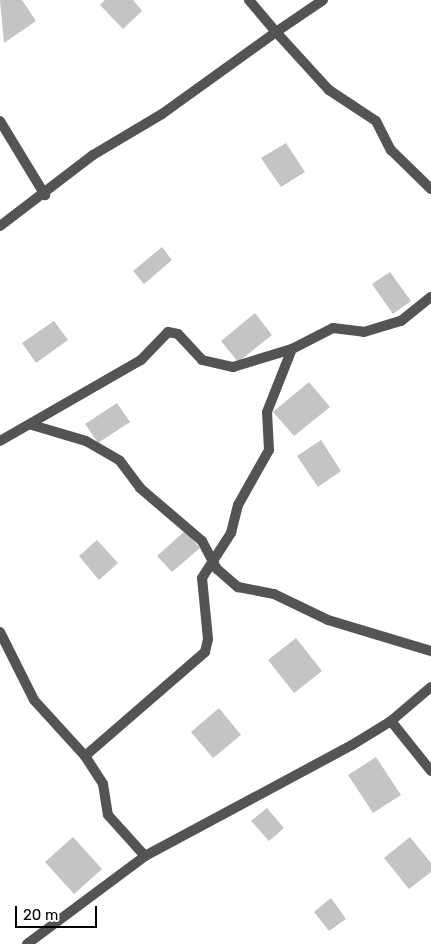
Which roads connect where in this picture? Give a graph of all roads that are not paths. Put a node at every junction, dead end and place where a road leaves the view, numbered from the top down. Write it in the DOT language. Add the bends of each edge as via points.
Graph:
graph roads {
  1 [pos="249,0"];
  2 [pos="323,0"];
  3 [pos="276,32"];
  4 [pos="0,121"];
  5 [pos="431,189"];
  6 [pos="45,194"];
  7 [pos="0,226"];
  8 [pos="431,297"];
  9 [pos="292,349"];
  10 [pos="32,424"];
  11 [pos="0,441"];
  12 [pos="212,562"];
  13 [pos="0,632"];
  14 [pos="431,651"];
  15 [pos="431,687"];
  16 [pos="391,721"];
  17 [pos="85,756"];
  18 [pos="431,771"];
  19 [pos="145,856"];
  20 [pos="27,944"];
  1 -- 3 [label="street"];
  2 -- 3 [label="street"];
  3 -- 5 [label="street" via="329,90 376,121 391,150"];
  3 -- 6 [label="street" via="162,114 100,151"];
  4 -- 6 [label="street"];
  6 -- 7 [label="street"];
  8 -- 9 [label="street" via="401,321 364,332 333,328"];
  9 -- 10 [label="street" via="232,367 202,360 184,339 168,332 142,360"];
  9 -- 12 [label="street" via="267,412 269,450 238,505 232,533"];
  10 -- 11 [label="street"];
  10 -- 12 [label="street" via="112,455 140,488 202,541"];
  12 -- 14 [label="street" via="238,588 274,594 328,620"];
  12 -- 17 [label="street" via="201,585 208,639 204,652"];
  13 -- 17 [label="street" via="34,700"];
  15 -- 16 [label="street"];
  16 -- 18 [label="street"];
  16 -- 19 [label="street" via="316,766"];
  17 -- 19 [label="street" via="107,791 108,816"];
  19 -- 20 [label="street"];
}
